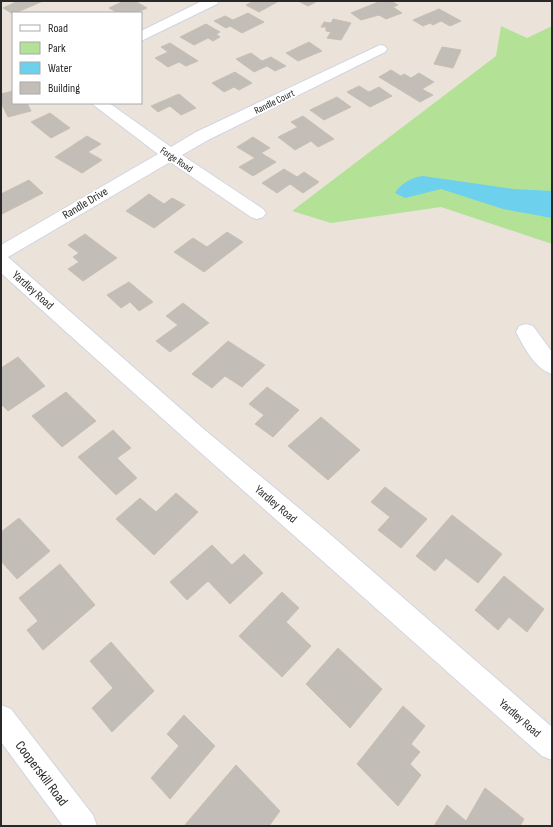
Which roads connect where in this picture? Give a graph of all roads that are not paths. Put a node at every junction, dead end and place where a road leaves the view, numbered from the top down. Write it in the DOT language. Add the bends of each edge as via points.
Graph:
graph roads {
  1 [pos="212,1"];
  2 [pos="142,36"];
  3 [pos="380,49"];
  4 [pos="100,104"];
  5 [pos="169,154"];
  6 [pos="257,213"];
  7 [pos="1,253"];
  8 [pos="1,262"];
  9 [pos="526,332"];
  10 [pos="552,366"];
  11 [pos="1,719"];
  12 [pos="552,746"];
  13 [pos="82,826"];
  1 -- 2 [label="street"];
  3 -- 5 [label="street, Randle Court"];
  4 -- 5 [label="street, Forge Road"];
  5 -- 6 [label="street, Forge Road"];
  5 -- 7 [label="street, Randle Drive"];
  8 -- 12 [label="street, Yardley Road" via="198,438 315,537"];
  9 -- 10 [label="street" via="538,351"];
  11 -- 13 [label="street, Cooperskill Road"];
}
